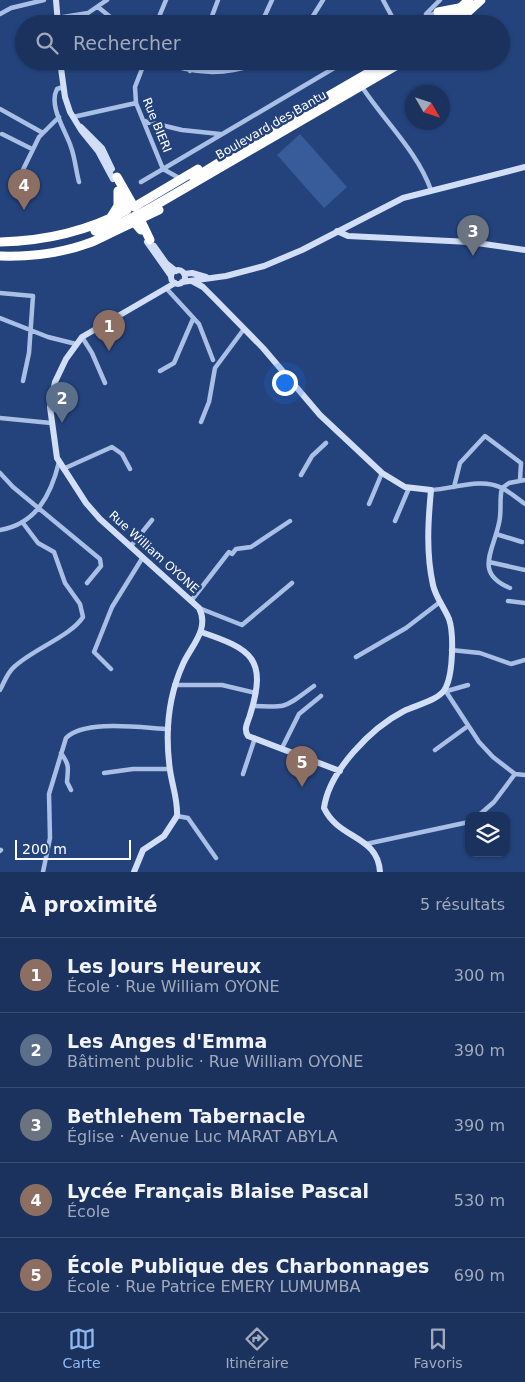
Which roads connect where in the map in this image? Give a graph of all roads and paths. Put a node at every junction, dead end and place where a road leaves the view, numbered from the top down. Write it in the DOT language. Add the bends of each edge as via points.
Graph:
graph roads {
  1 [pos="44,0"];
  2 [pos="56,0"];
  3 [pos="107,0"];
  4 [pos="166,0"];
  5 [pos="218,0"];
  6 [pos="272,0"];
  7 [pos="322,0"];
  8 [pos="383,0"];
  9 [pos="440,0"];
  10 [pos="469,0"];
  11 [pos="481,0"];
  12 [pos="98,7"];
  13 [pos="462,7"];
  14 [pos="438,12"];
  15 [pos="0,14"];
  16 [pos="57,15"];
  17 [pos="80,15"];
  18 [pos="108,15"];
  19 [pos="160,15"];
  20 [pos="212,15"];
  21 [pos="265,15"];
  22 [pos="313,15"];
  23 [pos="391,15"];
  24 [pos="426,15"];
  25 [pos="443,15"];
  26 [pos="453,15"];
  27 [pos="465,15"];
  28 [pos="61,70"];
  29 [pos="142,70"];
  30 [pos="187,70"];
  31 [pos="231,70"];
  32 [pos="330,70"];
  33 [pos="375,70"];
  34 [pos="389,70"];
  35 [pos="190,71"];
  36 [pos="63,87"];
  37 [pos="362,87"];
  38 [pos="136,103"];
  39 [pos="0,108"];
  40 [pos="59,117"];
  41 [pos="73,117"];
  42 [pos="297,119"];
  43 [pos="144,121"];
  44 [pos="43,133"];
  45 [pos="2,134"];
  46 [pos="220,134"];
  47 [pos="32,149"];
  48 [pos="525,167"];
  49 [pos="163,168"];
  50 [pos="115,178"];
  51 [pos="182,179"];
  52 [pos="79,182"];
  53 [pos="141,182"];
  54 [pos="16,184"];
  55 [pos="431,190"];
  56 [pos="156,195"];
  57 [pos="164,206"];
  58 [pos="130,208"];
  59 [pos="116,221"];
  60 [pos="137,221"];
  61 [pos="337,231"];
  62 [pos="102,238"];
  63 [pos="148,241"];
  64 [pos="0,242"];
  65 [pos="0,246"];
  66 [pos="525,250"];
  67 [pos="0,251"];
  68 [pos="0,256"];
  69 [pos="175,278"];
  70 [pos="207,278"];
  71 [pos="192,281"];
  72 [pos="164,288"];
  73 [pos="0,293"];
  74 [pos="1,319"];
  75 [pos="193,319"];
  76 [pos="244,329"];
  77 [pos="30,330"];
  78 [pos="82,337"];
  79 [pos="76,344"];
  80 [pos="213,360"];
  81 [pos="160,371"];
  82 [pos="23,381"];
  83 [pos="105,383"];
  84 [pos="0,418"];
  85 [pos="201,422"];
  86 [pos="51,423"];
  87 [pos="326,443"];
  88 [pos="59,462"];
  89 [pos="130,468"];
  90 [pos="63,469"];
  91 [pos="0,473"];
  92 [pos="382,473"];
  93 [pos="301,475"];
  94 [pos="522,480"];
  95 [pos="409,488"];
  96 [pos="454,488"];
  97 [pos="502,488"];
  98 [pos="431,490"];
  99 [pos="368,504"];
  100 [pos="525,504"];
  101 [pos="39,509"];
  102 [pos="152,520"];
  103 [pos="290,521"];
  104 [pos="395,521"];
  105 [pos="23,523"];
  106 [pos="0,530"];
  107 [pos="496,534"];
  108 [pos="522,542"];
  109 [pos="131,546"];
  110 [pos="143,557"];
  111 [pos="489,562"];
  112 [pos="525,570"];
  113 [pos="87,583"];
  114 [pos="292,583"];
  115 [pos="510,588"];
  116 [pos="191,601"];
  117 [pos="508,601"];
  118 [pos="440,602"];
  119 [pos="525,603"];
  120 [pos="200,608"];
  121 [pos="201,632"];
  122 [pos="451,650"];
  123 [pos="356,657"];
  124 [pos="525,660"];
  125 [pos="111,669"];
  126 [pos="468,685"];
  127 [pos="174,686"];
  128 [pos="314,686"];
  129 [pos="0,690"];
  130 [pos="446,690"];
  131 [pos="256,693"];
  132 [pos="303,694"];
  133 [pos="321,696"];
  134 [pos="310,704"];
  135 [pos="253,706"];
  136 [pos="468,726"];
  137 [pos="169,729"];
  138 [pos="255,738"];
  139 [pos="282,748"];
  140 [pos="435,750"];
  141 [pos="61,753"];
  142 [pos="170,769"];
  143 [pos="340,771"];
  144 [pos="104,773"];
  145 [pos="243,774"];
  146 [pos="515,774"];
  147 [pos="525,775"];
  148 [pos="71,790"];
  149 [pos="483,812"];
  150 [pos="177,816"];
  151 [pos="465,823"];
  152 [pos="366,844"];
  153 [pos="216,858"];
  154 [pos="43,872"];
  155 [pos="134,872"];
  156 [pos="380,872"];
  1 -- 15 [label="street"];
  2 -- 16 [label="street"];
  3 -- 12 [label="street"];
  4 -- 19 [label="street"];
  5 -- 20 [label="street"];
  6 -- 21 [label="street"];
  7 -- 22 [label="street"];
  8 -- 23 [label="street"];
  9 -- 24 [label="street"];
  10 -- 13 [label="highway"];
  11 -- 27 [label="highway"];
  12 -- 17 [label="street"];
  12 -- 18 [label="street"];
  13 -- 14 [label="highway"];
  13 -- 26 [label="highway"];
  14 -- 24 [label="street"];
  14 -- 25 [label="highway"];
  28 -- 36 [label="street"];
  29 -- 38 [label="street, Rue BIERI" via="135,87"];
  30 -- 35 [label="street"];
  31 -- 35 [label="street"];
  32 -- 46 [label="street"];
  33 -- 42 [label="highway, Boulevard des Bantu"];
  34 -- 37 [label="highway, Boulevard des Bantu"];
  36 -- 40 [label="street" via="55,94"];
  36 -- 41 [label="street"];
  37 -- 42 [label="highway, Boulevard des Bantu"];
  37 -- 55 [label="street" via="420,165"];
  38 -- 41 [label="street"];
  38 -- 43 [label="street, Rue BIERI"];
  39 -- 44 [label="street"];
  40 -- 44 [label="street"];
  40 -- 52 [label="street" via="71,147"];
  41 -- 50 [label="street" via="102,148"];
  42 -- 51 [label="highway" via="282,120"];
  42 -- 57 [label="highway" via="236,166"];
  42 -- 59 [label="highway, Boulevard des Bantu, bridge" via="148,207"];
  43 -- 46 [label="street"];
  43 -- 49 [label="street, Rue BIERI"];
  44 -- 47 [label="street"];
  45 -- 47 [label="street"];
  46 -- 49 [label="street"];
  47 -- 54 [label="street"];
  48 -- 55 [label="street"];
  49 -- 51 [label="street"];
  49 -- 53 [label="street"];
  50 -- 56 [label="highway" via="133,196"];
  50 -- 58 [label="highway"];
  50 -- 59 [label="highway" via="119,199"];
  51 -- 56 [label="highway"];
  55 -- 61 [label="street" via="393,202"];
  56 -- 58 [label="highway"];
  57 -- 60 [label="highway"];
  57 -- 63 [label="highway" via="150,219"];
  58 -- 59 [label="highway"];
  58 -- 60 [label="highway" via="140,211"];
  58 -- 60 [label="highway" via="126,219"];
  59 -- 64 [label="highway" via="52,237"];
  59 -- 65 [label="highway" via="84,235 56,242"];
  59 -- 67 [label="highway" via="66,244"];
  60 -- 62 [label="highway"];
  60 -- 63 [label="highway"];
  61 -- 66 [label="street" via="348,236 470,242"];
  61 -- 70 [label="street" via="268,264"];
  62 -- 63 [label="highway" via="131,230"];
  62 -- 68 [label="highway" via="58,251"];
  63 -- 69 [label="street"];
  69 -- 70 [label="street" via="192,273"];
  69 -- 71 [label="street"];
  69 -- 72 [label="street"];
  70 -- 71 [label="street"];
  71 -- 76 [label="street" via="206,290"];
  72 -- 75 [label="street"];
  72 -- 78 [label="street, Rue William OYONE"];
  73 -- 77 [label="street" via="33,296"];
  74 -- 77 [label="street"];
  75 -- 80 [label="street" via="203,333"];
  75 -- 81 [label="street" via="174,363"];
  76 -- 85 [label="street" via="219,361"];
  76 -- 92 [label="street" via="320,415"];
  77 -- 79 [label="street"];
  77 -- 82 [label="street"];
  78 -- 79 [label="street, Rue William OYONE"];
  78 -- 83 [label="street"];
  79 -- 86 [label="street, Rue William OYONE" via="55,382 50,402"];
  84 -- 86 [label="street"];
  86 -- 88 [label="street, Rue William OYONE"];
  87 -- 93 [label="street" via="312,456"];
  88 -- 90 [label="street, Rue William OYONE"];
  88 -- 101 [label="street" via="51,490"];
  89 -- 90 [label="street" via="122,454 112,447"];
  90 -- 109 [label="street, Rue William OYONE" via="100,519"];
  91 -- 101 [label="street"];
  92 -- 95 [label="street"];
  92 -- 99 [label="street"];
  94 -- 96 [label="street" via="521,463 485,436 460,463"];
  94 -- 97 [label="street" via="507,483"];
  95 -- 98 [label="street"];
  95 -- 104 [label="street"];
  96 -- 97 [label="street" via="482,484"];
  96 -- 98 [label="street"];
  97 -- 100 [label="street"];
  97 -- 107 [label="street"];
  98 -- 118 [label="street" via="428,550 433,587"];
  101 -- 105 [label="street"];
  101 -- 113 [label="street" via="100,559 101,566"];
  102 -- 109 [label="street"];
  103 -- 116 [label="street" via="251,547 236,549 232,554 229,552"];
  105 -- 106 [label="street"];
  105 -- 129 [label="street" via="38,543 54,552 65,583 80,604 84,617 79,624 38,648 14,667"];
  107 -- 108 [label="street"];
  107 -- 111 [label="street"];
  109 -- 110 [label="street, Rue William OYONE"];
  110 -- 116 [label="street, Rue William OYONE"];
  110 -- 125 [label="street" via="112,606 94,652"];
  111 -- 112 [label="street"];
  111 -- 115 [label="street" via="491,576"];
  114 -- 120 [label="street" via="242,625"];
  116 -- 120 [label="street, Rue William OYONE"];
  117 -- 119 [label="street"];
  118 -- 122 [label="street" via="451,628"];
  118 -- 123 [label="street" via="406,628"];
  120 -- 121 [label="street, Rue William OYONE" via="203,618"];
  121 -- 127 [label="street"];
  121 -- 131 [label="street" via="247,652 256,671"];
  122 -- 124 [label="street" via="480,653 511,664"];
  122 -- 130 [label="street"];
  126 -- 130 [label="street"];
  127 -- 131 [label="street" via="222,685"];
  127 -- 137 [label="street"];
  128 -- 132 [label="street"];
  130 -- 136 [label="street"];
  130 -- 143 [label="street" via="391,719 354,752"];
  131 -- 135 [label="street"];
  132 -- 134 [label="street"];
  132 -- 135 [label="street" via="281,708"];
  133 -- 134 [label="street"];
  134 -- 139 [label="street" via="295,720"];
  135 -- 138 [label="street" via="245,729 248,736"];
  136 -- 140 [label="street"];
  136 -- 146 [label="street" via="488,753"];
  137 -- 141 [label="street" via="102,727 79,730 66,738"];
  137 -- 142 [label="street"];
  138 -- 139 [label="street"];
  138 -- 145 [label="street"];
  139 -- 143 [label="street"];
  141 -- 148 [label="street" via="68,763 67,782"];
  141 -- 154 [label="street" via="49,794 50,838"];
  142 -- 144 [label="street"];
  142 -- 150 [label="street"];
  143 -- 152 [label="street" via="324,808 330,819"];
  146 -- 147 [label="street"];
  146 -- 149 [label="street"];
  150 -- 153 [label="street" via="188,818"];
  150 -- 155 [label="street" via="170,830 140,855"];
  151 -- 152 [label="street"];
  152 -- 156 [label="street" via="377,854"];
}
